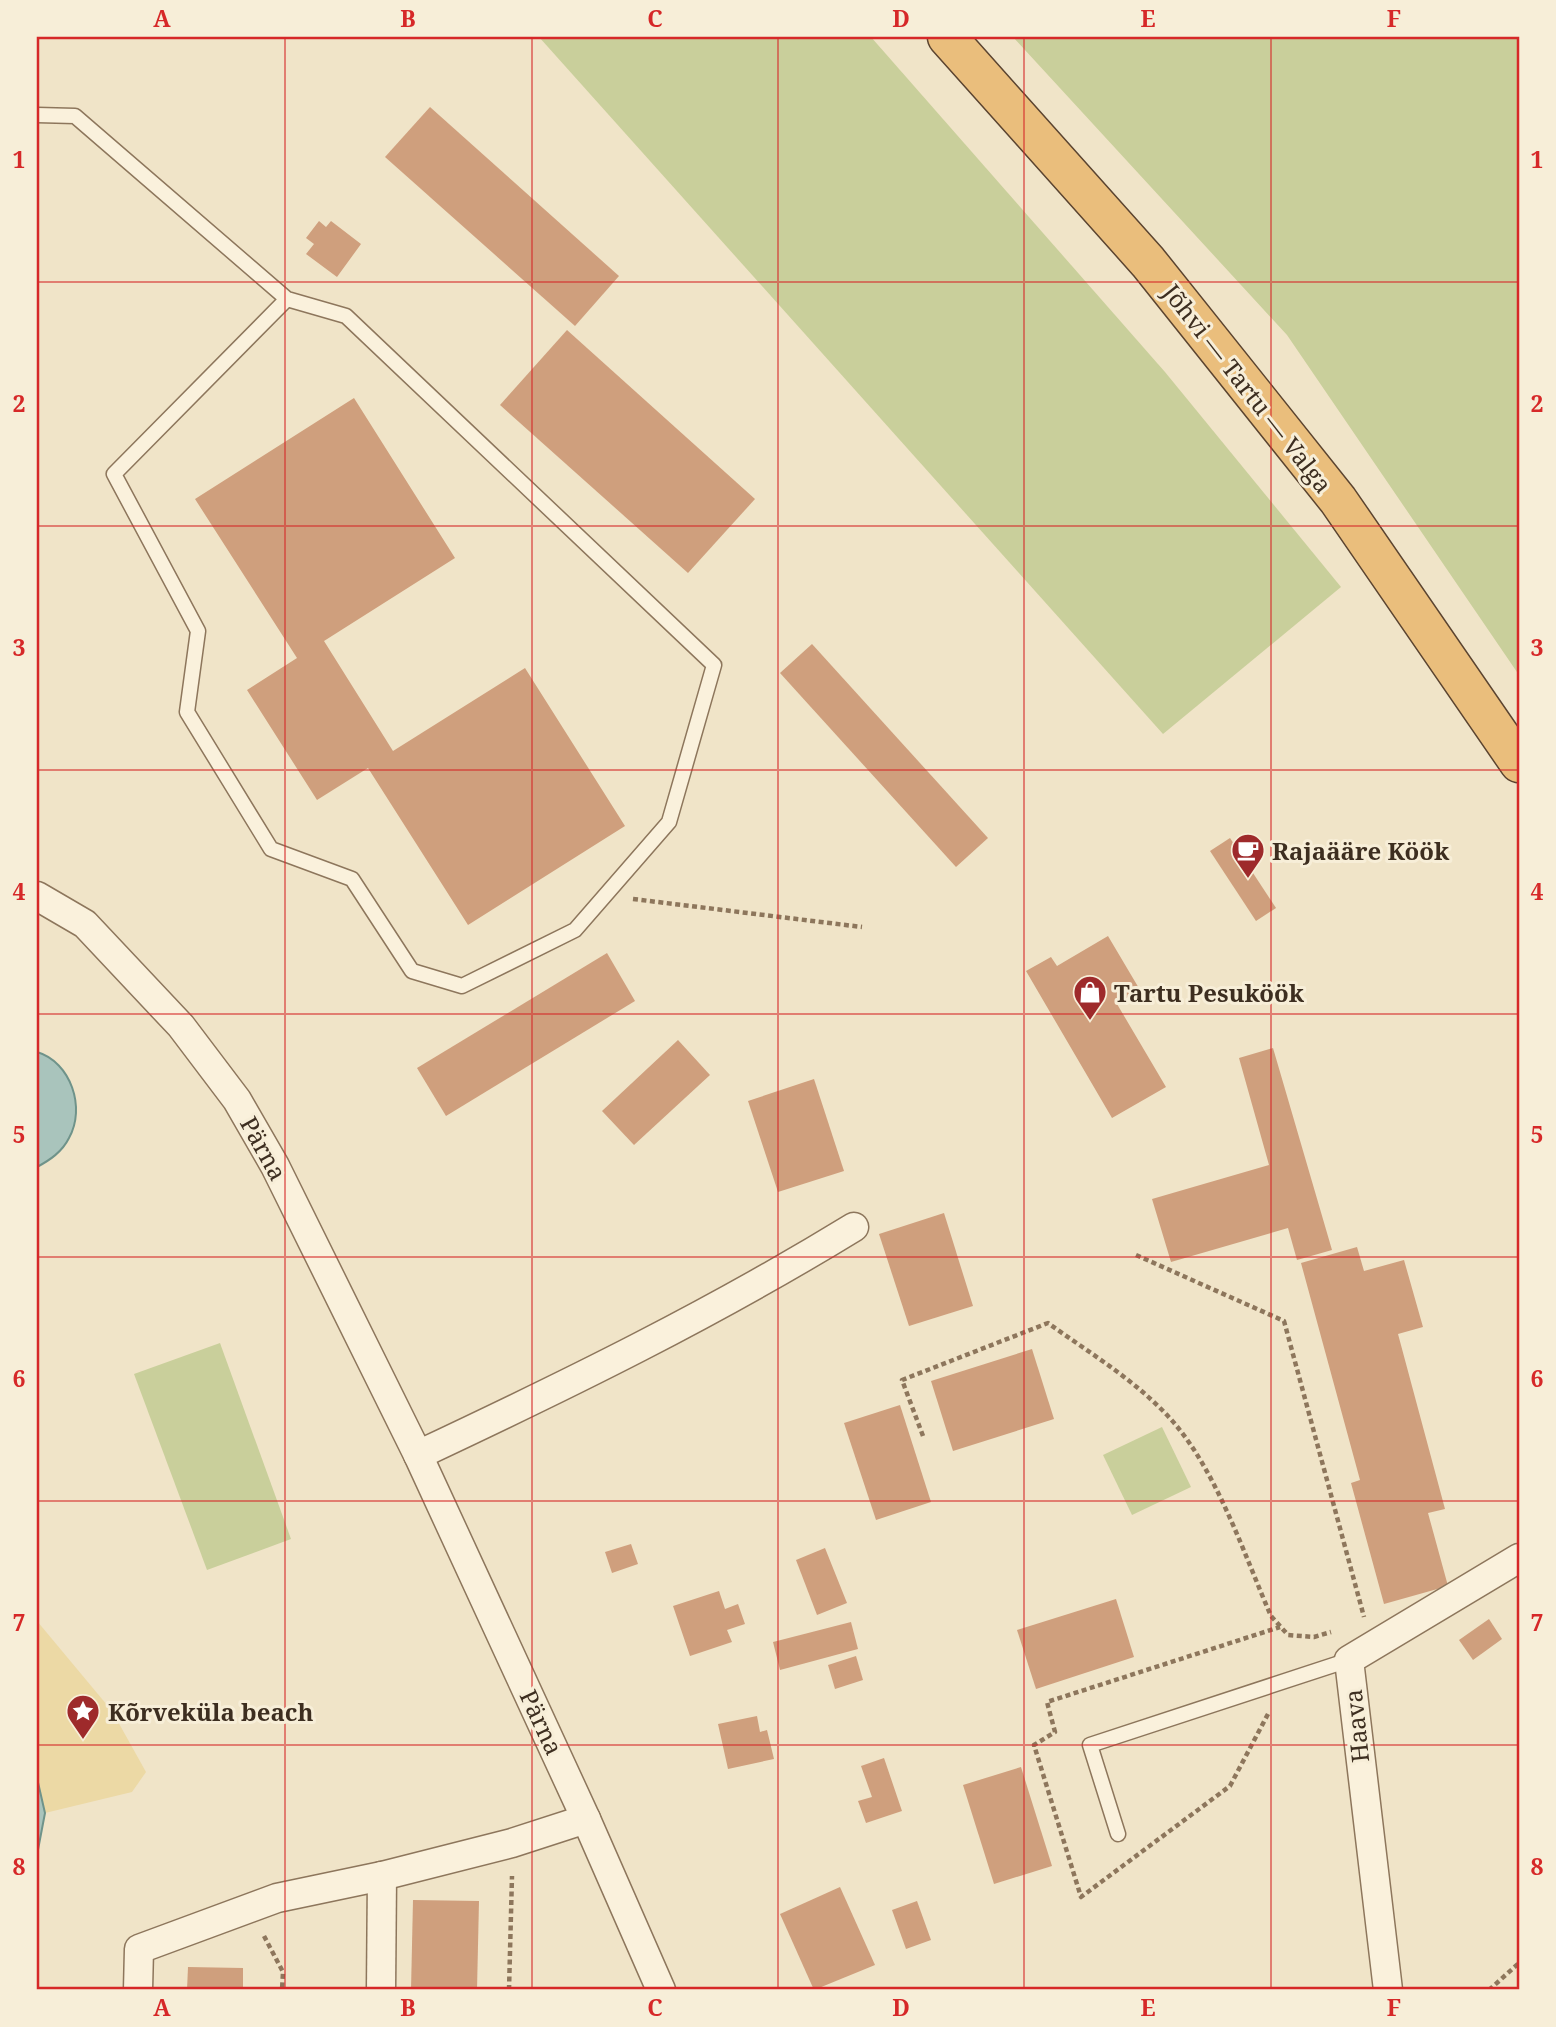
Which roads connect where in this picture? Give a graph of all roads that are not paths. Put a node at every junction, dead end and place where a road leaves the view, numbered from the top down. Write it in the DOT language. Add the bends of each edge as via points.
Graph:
graph roads {
  1 [pos="947,37"];
  2 [pos="37,115"];
  3 [pos="287,299"];
  4 [pos="1519,763"];
  5 [pos="37,896"];
  6 [pos="854,1227"];
  7 [pos="418,1455"];
  8 [pos="1519,1558"];
  9 [pos="1349,1660"];
  10 [pos="586,1819"];
  11 [pos="1118,1834"];
  12 [pos="382,1876"];
  13 [pos="138,1990"];
  14 [pos="381,1990"];
  15 [pos="661,1990"];
  16 [pos="1388,1990"];
  1 -- 4 [label="highway, Jõhvi — Tartu — Valga" via="1148,261 1338,500"];
  2 -- 3 [label="lane" via="75,116"];
  3 -- 3 [label="lane" via="114,474 198,631 187,712 271,849 352,879 412,971 462,986 575,930 669,822 714,665 346,316"];
  5 -- 7 [label="street, Pärna" via="85,925 181,1026 237,1100 275,1166"];
  6 -- 7 [label="street" via="609,1366"];
  7 -- 10 [label="street, Pärna"];
  8 -- 9 [label="street, Haava"];
  9 -- 11 [label="lane" via="1090,1745"];
  9 -- 16 [label="street, Haava"];
  10 -- 12 [label="street"];
  10 -- 15 [label="street, Pärna"];
  12 -- 13 [label="street" via="244,1908 139,1949"];
  12 -- 14 [label="street"];
}
